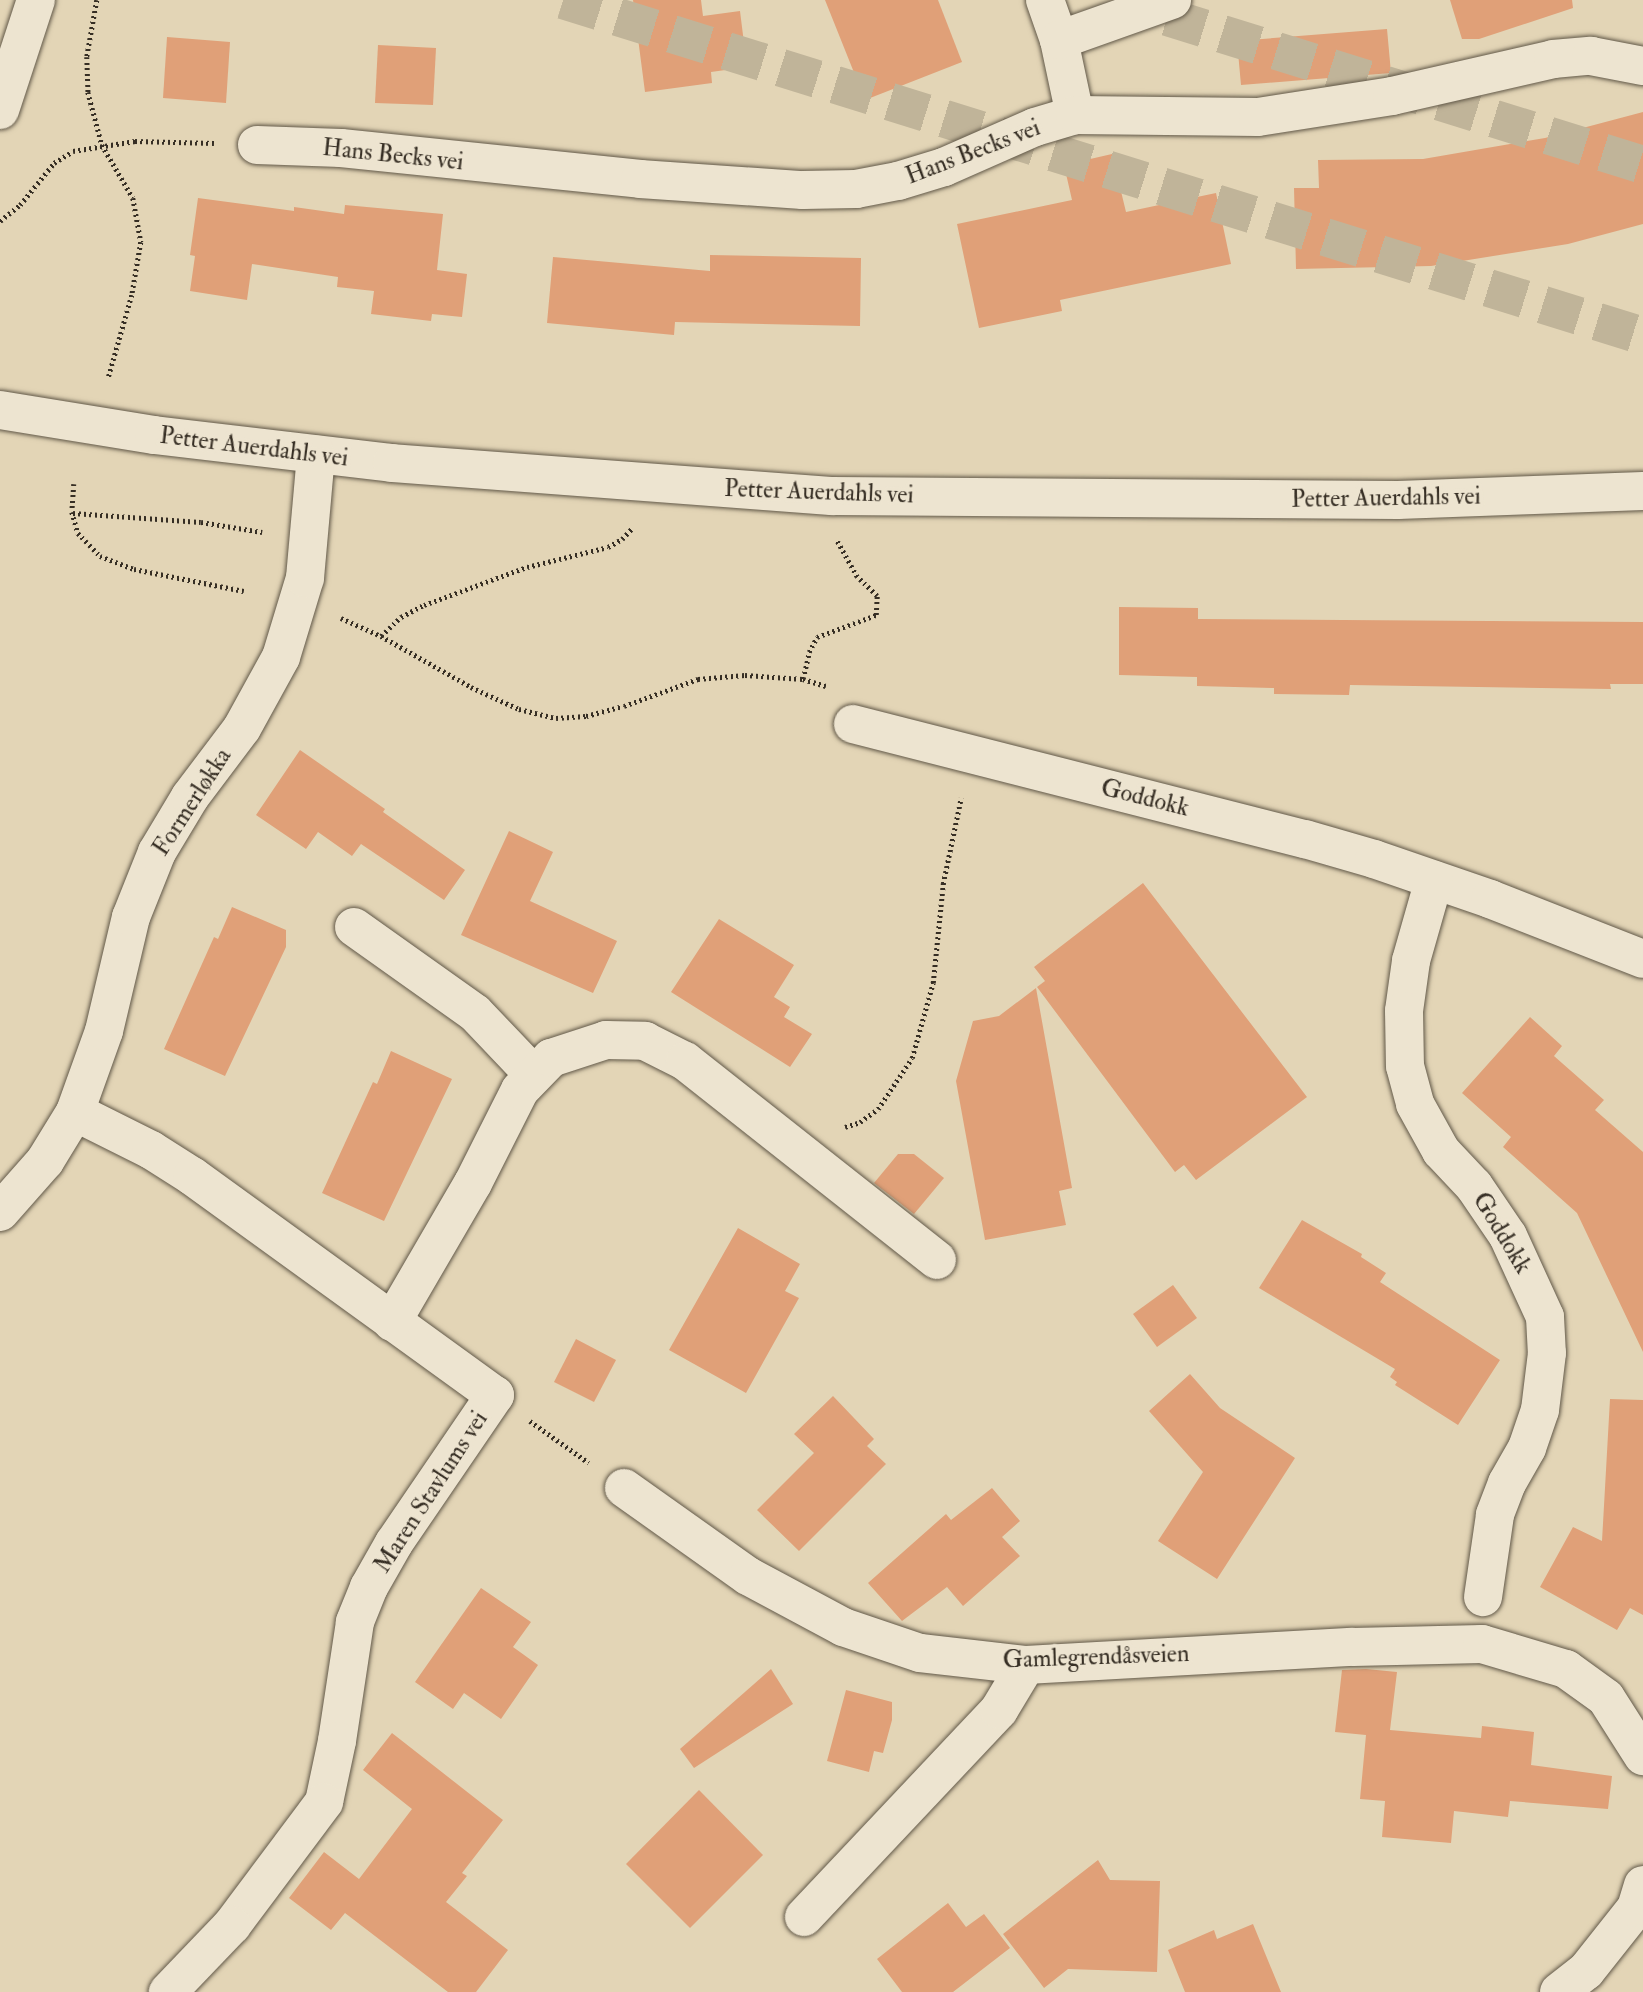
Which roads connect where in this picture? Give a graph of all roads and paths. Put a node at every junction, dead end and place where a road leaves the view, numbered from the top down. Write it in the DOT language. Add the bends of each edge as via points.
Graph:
graph roads {
  1 [pos="36,0"];
  2 [pos="97,0"];
  3 [pos="1045,0"];
  4 [pos="1172,0"];
  5 [pos="1059,40"];
  6 [pos="1643,66"];
  7 [pos="0,110"];
  8 [pos="1075,116"];
  9 [pos="102,145"];
  10 [pos="257,145"];
  11 [pos="0,222"];
  12 [pos="108,379"];
  13 [pos="0,410"];
  14 [pos="316,454"];
  15 [pos="74,484"];
  16 [pos="649,484"];
  17 [pos="1643,491"];
  18 [pos="832,496"];
  19 [pos="72,512"];
  20 [pos="264,532"];
  21 [pos="244,591"];
  22 [pos="337,616"];
  23 [pos="381,636"];
  24 [pos="803,680"];
  25 [pos="839,690"];
  26 [pos="853,724"];
  27 [pos="973,756"];
  28 [pos="1434,880"];
  29 [pos="354,927"];
  30 [pos="1643,959"];
  31 [pos="533,1074"];
  32 [pos="75,1112"];
  33 [pos="778,1135"];
  34 [pos="0,1212"];
  35 [pos="937,1259"];
  36 [pos="393,1322"];
  37 [pos="495,1395"];
  38 [pos="624,1488"];
  39 [pos="1483,1597"];
  40 [pos="1026,1665"];
  41 [pos="1643,1756"];
  42 [pos="1643,1885"];
  43 [pos="804,1917"];
  44 [pos="168,1992"];
  45 [pos="1559,1992"];
  1 -- 7 [label="street"];
  2 -- 9 [label="path" via="87,80"];
  3 -- 5 [label="street"];
  4 -- 5 [label="street"];
  5 -- 8 [label="street"];
  6 -- 8 [label="street, Hans Becks vei" via="1591,56 1553,59 1392,96 1258,117"];
  8 -- 10 [label="street, Hans Becks vei" via="1035,127 944,167 856,189 640,179 341,148"];
  9 -- 10 [label="path" via="169,141"];
  9 -- 11 [label="path" via="73,151 54,163"];
  9 -- 12 [label="path" via="133,198 141,242 132,295"];
  13 -- 14 [label="street, Petter Auerdahls vei" via="154,435"];
  14 -- 16 [label="street, Petter Auerdahls vei"];
  14 -- 32 [label="street, Formerløkka" via="305,578 281,657 242,728 172,825 143,882 104,1031"];
  15 -- 19 [label="path"];
  16 -- 18 [label="street, Petter Auerdahls vei"];
  16 -- 23 [label="path" via="635,525 608,547 527,567 424,604"];
  17 -- 18 [label="street, Petter Auerdahls vei" via="1398,500"];
  18 -- 24 [label="path" via="833,533 857,577 877,596 876,615 817,637"];
  19 -- 20 [label="path"];
  19 -- 21 [label="path" via="78,533 100,556 116,564"];
  22 -- 23 [label="path"];
  23 -- 24 [label="path" via="471,687 519,709 556,718 624,706 698,679 746,674"];
  24 -- 25 [label="path"];
  26 -- 27 [label="street, Goddokk"];
  27 -- 28 [label="street, Goddokk" via="1305,839"];
  27 -- 33 [label="path" via="947,860 933,983 912,1058 878,1109 860,1122 838,1128 790,1126"];
  28 -- 30 [label="street, Goddokk"];
  28 -- 39 [label="street, Goddokk" via="1411,961 1404,1011 1408,1079 1415,1104 1441,1151 1474,1186 1508,1236 1545,1317 1548,1353 1539,1410 1527,1448 1495,1515"];
  29 -- 31 [label="street" via="475,1013"];
  31 -- 33 [label="street" via="551,1058 585,1045 606,1040 645,1041 685,1061"];
  31 -- 36 [label="street" via="508,1110 467,1193"];
  32 -- 34 [label="street, Formerløkka" via="45,1161"];
  32 -- 36 [label="street, Maren Stavlums vei" via="192,1176"];
  33 -- 35 [label="street"];
  36 -- 37 [label="street, Maren Stavlums vei"];
  37 -- 38 [label="path"];
  37 -- 44 [label="street, Maren Stavlums vei" via="369,1587 355,1622 324,1802 232,1925"];
  38 -- 40 [label="street, Gamlegrendåsveien" via="748,1576 843,1627 920,1653"];
  40 -- 41 [label="street, Gamlegrendåsveien" via="1482,1644 1566,1669 1606,1698"];
  40 -- 43 [label="street" via="999,1710"];
  42 -- 45 [label="street" via="1636,1908 1586,1971"];
}
